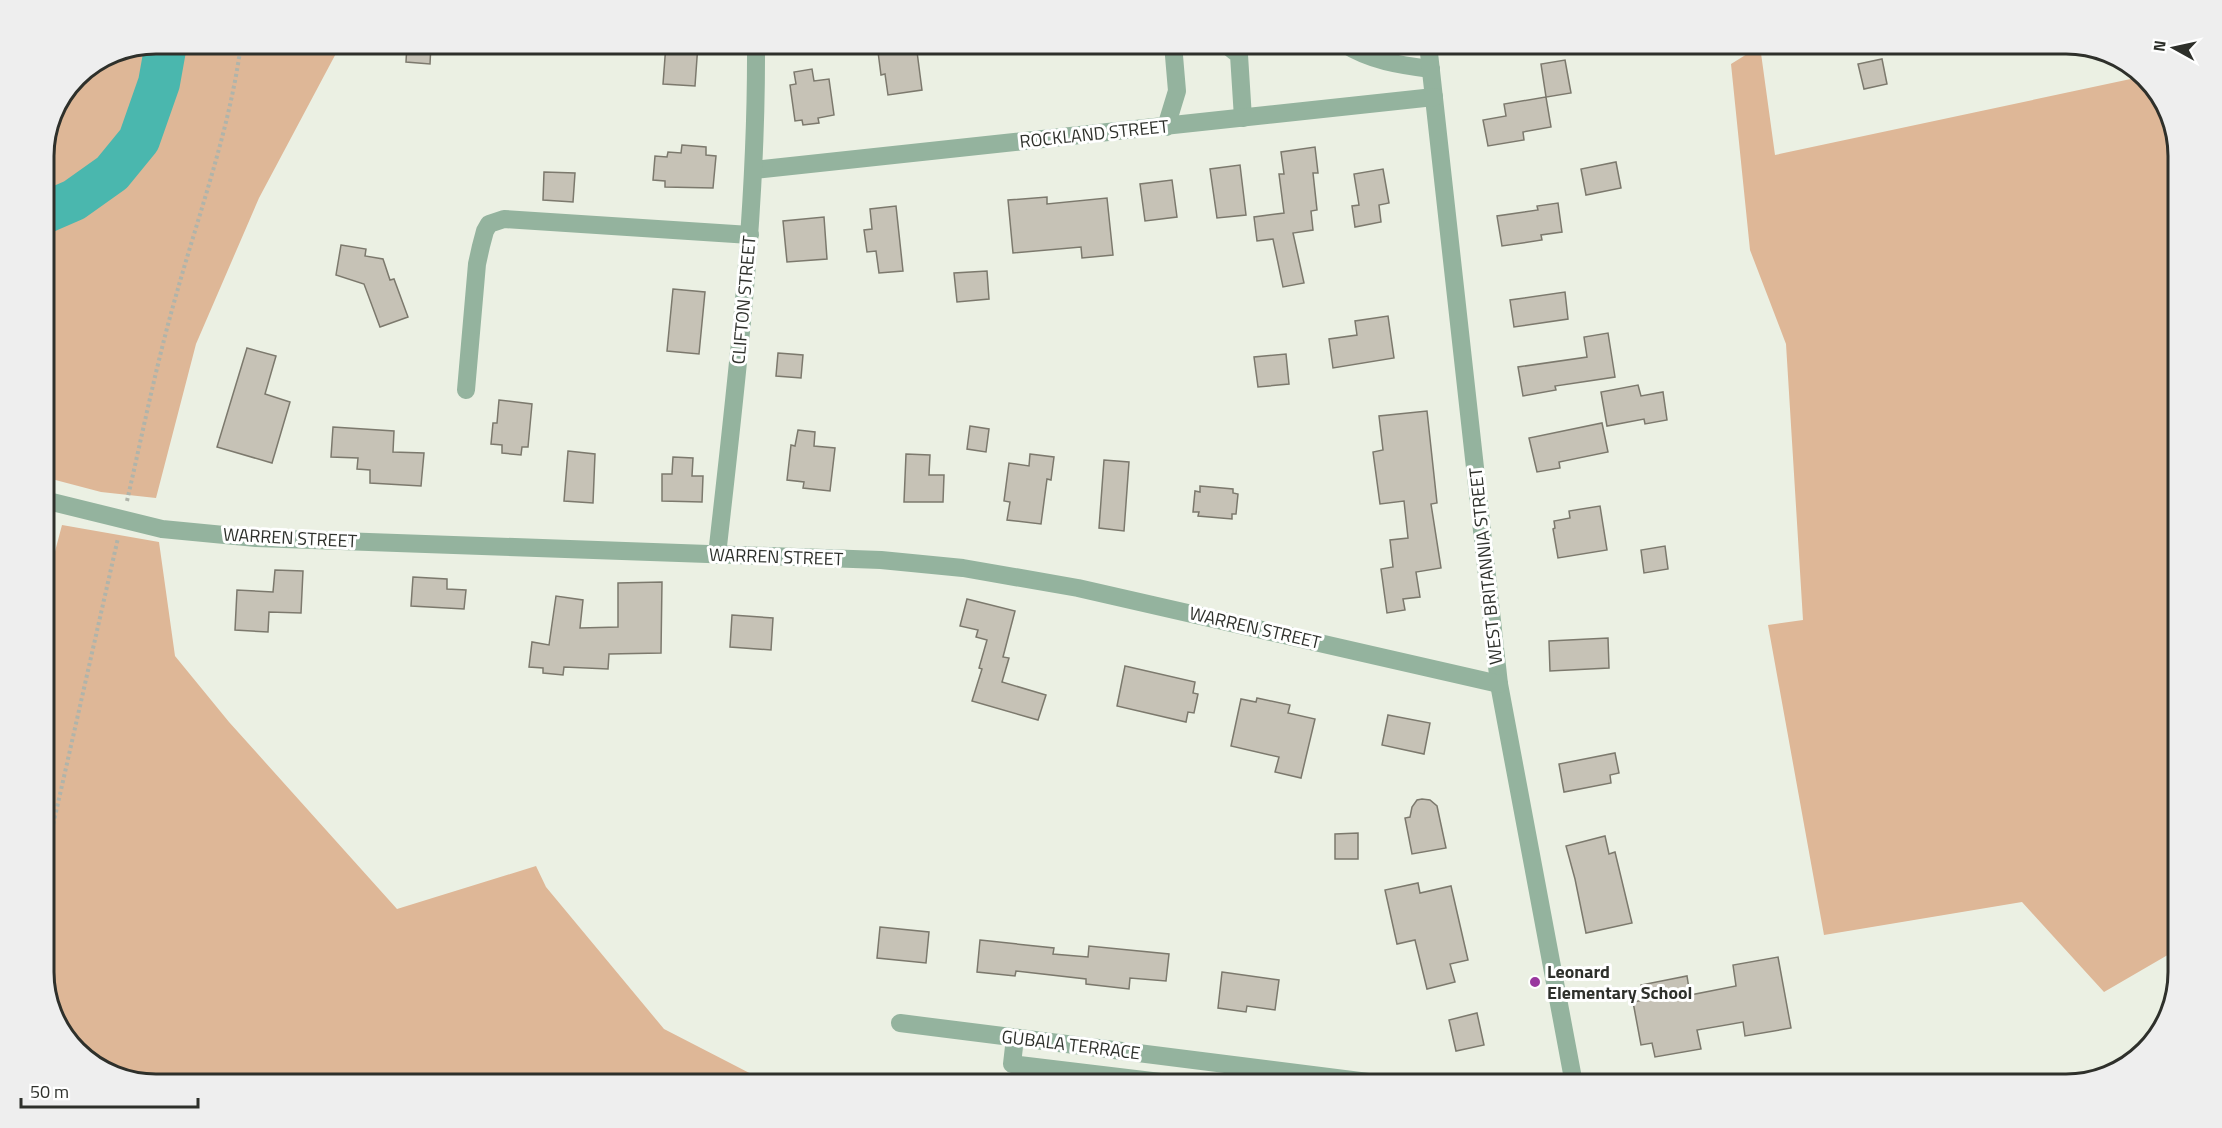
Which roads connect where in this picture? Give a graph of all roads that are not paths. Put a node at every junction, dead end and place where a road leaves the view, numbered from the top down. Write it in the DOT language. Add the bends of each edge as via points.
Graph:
graph roads {
  1 [pos="756,54"];
  2 [pos="1174,54"];
  3 [pos="1238,54"];
  4 [pos="1364,54"];
  5 [pos="1429,54"];
  6 [pos="1431,69"];
  7 [pos="1434,97"];
  8 [pos="1243,118"];
  9 [pos="1166,126"];
  10 [pos="754,170"];
  11 [pos="750,236"];
  12 [pos="466,390"];
  13 [pos="54,503"];
  14 [pos="717,555"];
  15 [pos="1499,684"];
  16 [pos="900,1023"];
  17 [pos="1016,1038"];
  18 [pos="1094,1074"];
  19 [pos="1304,1074"];
  20 [pos="1572,1074"];
  1 -- 10 [label="street, CLIFTON STREET"];
  2 -- 9 [label="street" via="1177,91"];
  3 -- 8 [label="street"];
  4 -- 6 [label="street"];
  5 -- 6 [label="street, WEST BRITANNIA STREET"];
  6 -- 7 [label="street, WEST BRITANNIA STREET"];
  7 -- 8 [label="street, ROCKLAND STREET"];
  7 -- 15 [label="street, WEST BRITANNIA STREET"];
  8 -- 9 [label="street, ROCKLAND STREET"];
  9 -- 10 [label="street, ROCKLAND STREET"];
  10 -- 11 [label="street, CLIFTON STREET"];
  11 -- 12 [label="street" via="504,219 489,224 477,264"];
  11 -- 14 [label="street, CLIFTON STREET"];
  13 -- 14 [label="street, WARREN STREET" via="173,530 256,538"];
  14 -- 15 [label="street, WARREN STREET" via="911,562 989,572"];
  15 -- 20 [label="street, WEST BRITANNIA STREET"];
  16 -- 17 [label="street, GUBALA TERRACE"];
  17 -- 18 [label="street" via="1012,1064"];
  17 -- 19 [label="street, GUBALA TERRACE"];
}
